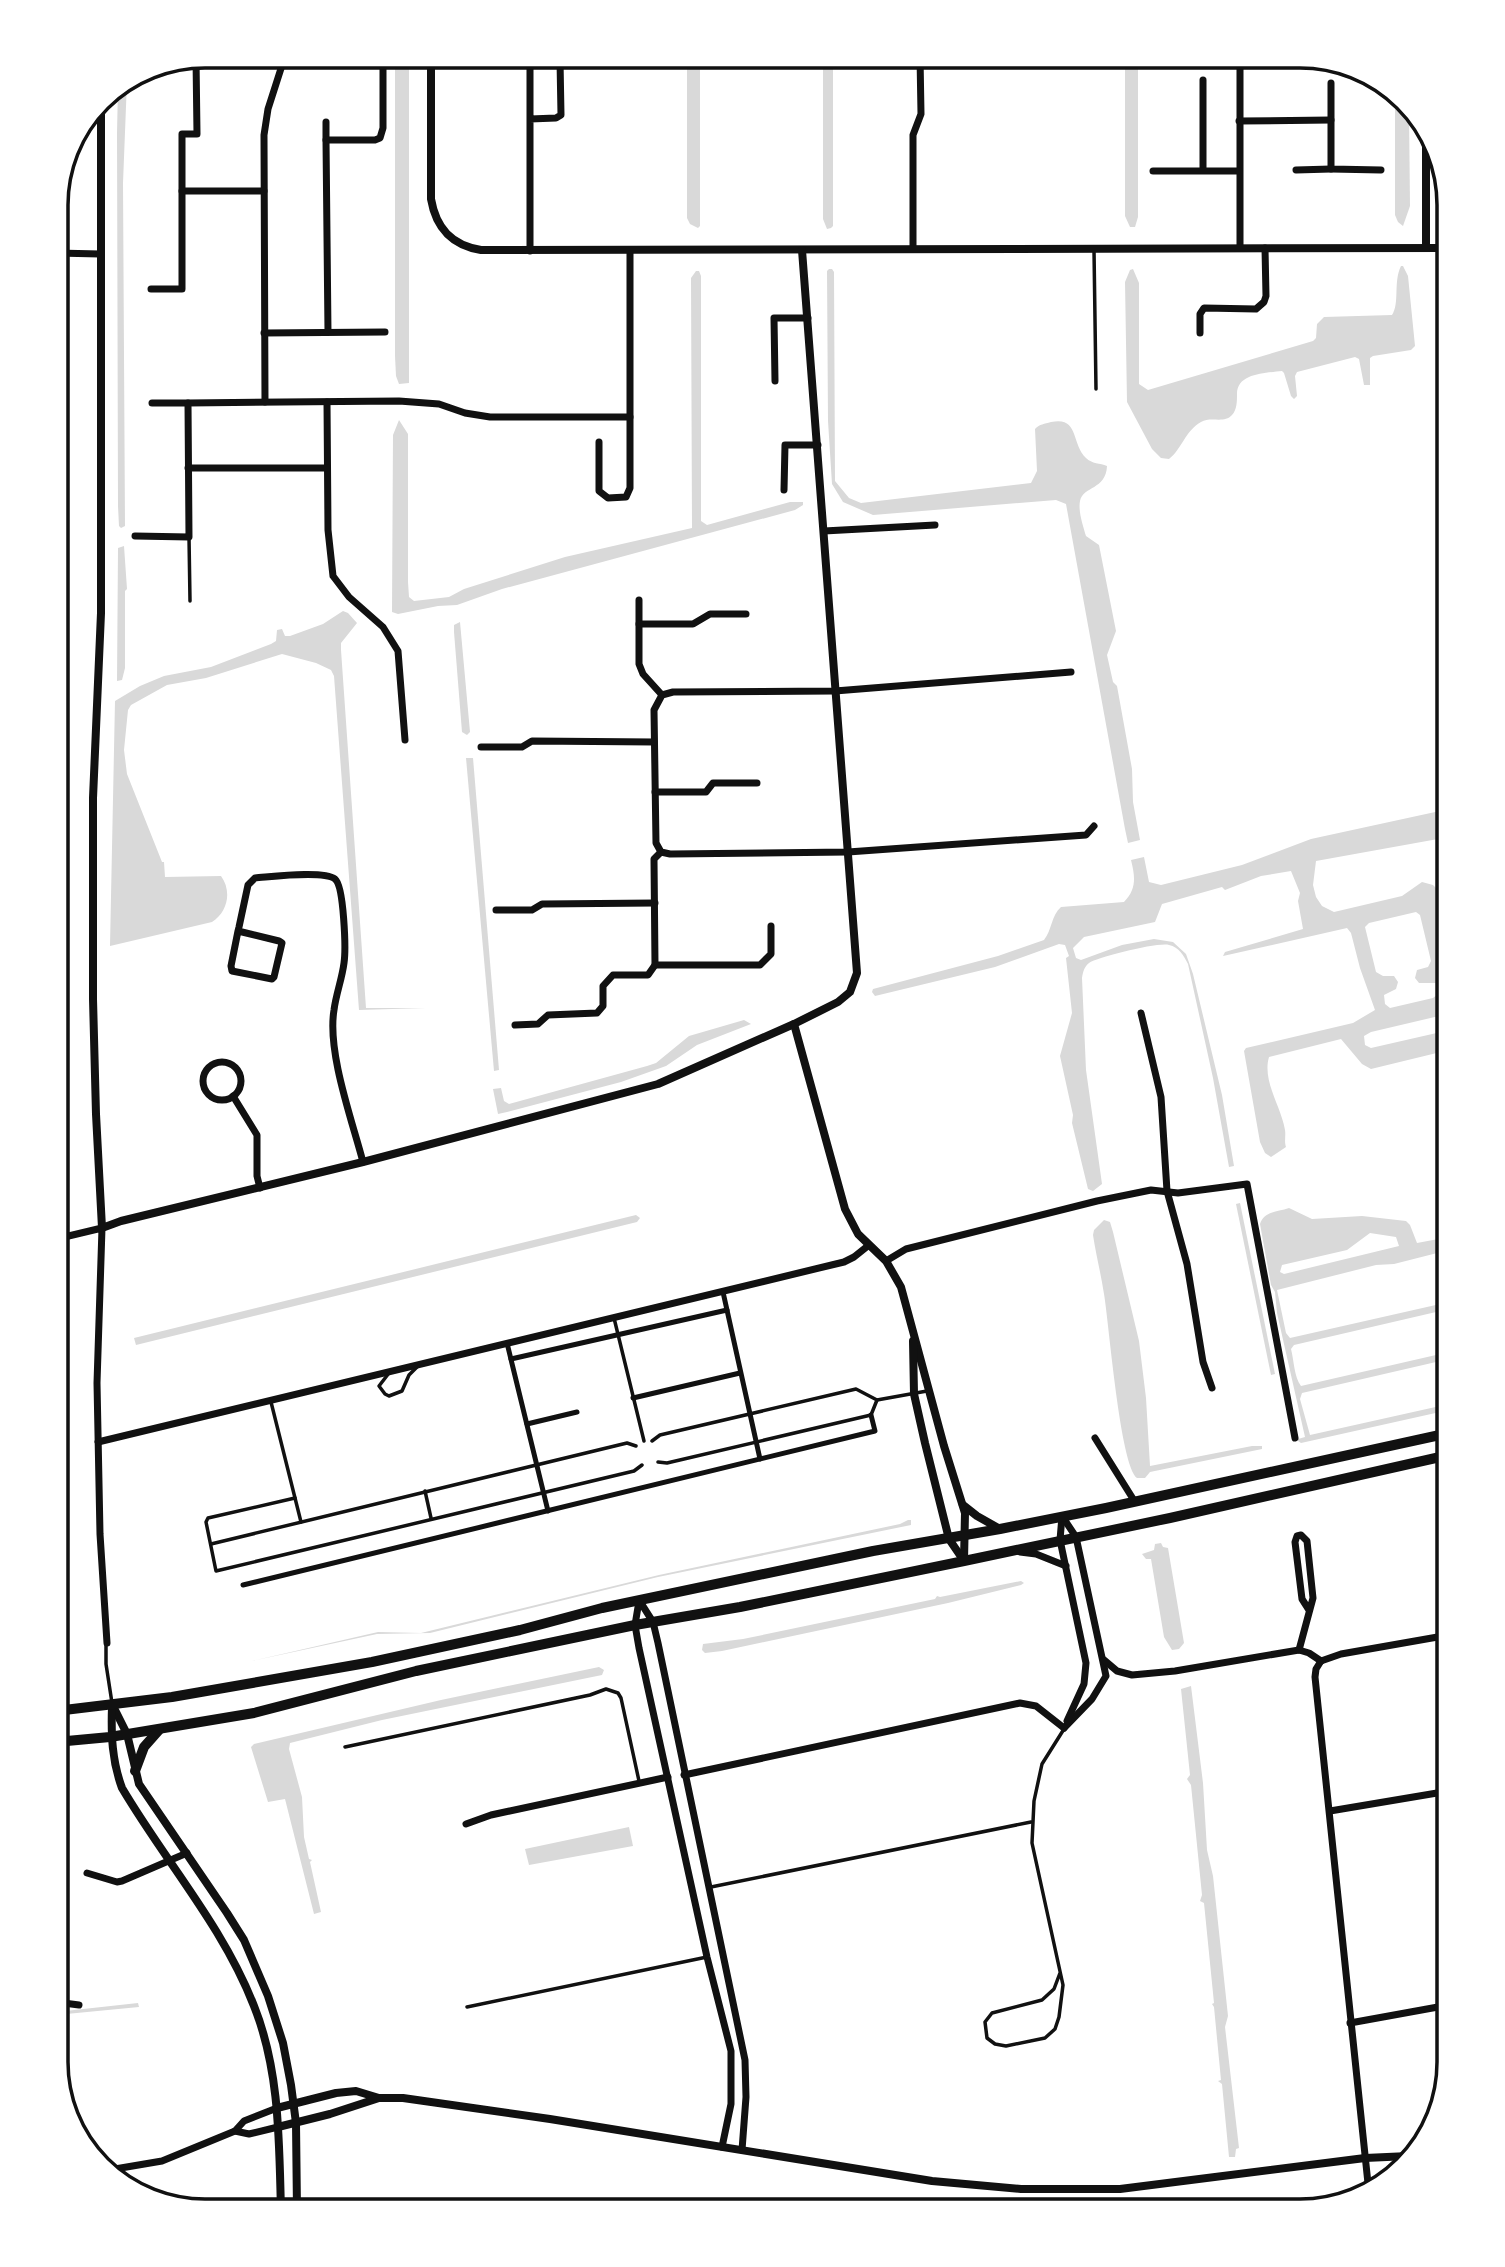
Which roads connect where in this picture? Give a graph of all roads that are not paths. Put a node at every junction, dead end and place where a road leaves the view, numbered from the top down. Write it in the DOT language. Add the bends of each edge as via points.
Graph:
graph roads {
  1 [pos="196,69"];
  2 [pos="281,69"];
  3 [pos="383,69"];
  4 [pos="431,69"];
  5 [pos="530,69"];
  6 [pos="560,69"];
  7 [pos="920,69"];
  8 [pos="1240,69"];
  9 [pos="1203,80"];
  10 [pos="1331,83"];
  11 [pos="101,117"];
  12 [pos="530,119"];
  13 [pos="1331,120"];
  14 [pos="1239,121"];
  15 [pos="326,122"];
  16 [pos="327,140"];
  17 [pos="1426,153"];
  18 [pos="1203,170"];
  19 [pos="1240,170"];
  20 [pos="1296,170"];
  21 [pos="1331,170"];
  22 [pos="1381,170"];
  23 [pos="1153,171"];
  24 [pos="182,191"];
  25 [pos="264,191"];
  26 [pos="1426,247"];
  27 [pos="1437,247"];
  28 [pos="1094,248"];
  29 [pos="1240,248"];
  30 [pos="1265,248"];
  31 [pos="913,249"];
  32 [pos="630,250"];
  33 [pos="802,250"];
  34 [pos="530,251"];
  35 [pos="69,253"];
  36 [pos="100,254"];
  37 [pos="151,289"];
  38 [pos="808,318"];
  39 [pos="328,332"];
  40 [pos="385,332"];
  41 [pos="264,333"];
  42 [pos="1200,333"];
  43 [pos="775,381"];
  44 [pos="1096,389"];
  45 [pos="265,402"];
  46 [pos="327,402"];
  47 [pos="152,403"];
  48 [pos="188,403"];
  49 [pos="631,417"];
  50 [pos="599,442"];
  51 [pos="818,445"];
  52 [pos="188,468"];
  53 [pos="327,468"];
  54 [pos="784,490"];
  55 [pos="935,525"];
  56 [pos="824,531"];
  57 [pos="135,537"];
  58 [pos="189,537"];
  59 [pos="639,600"];
  60 [pos="190,601"];
  61 [pos="746,614"];
  62 [pos="639,624"];
  63 [pos="1070,672"];
  64 [pos="835,691"];
  65 [pos="663,695"];
  66 [pos="405,740"];
  67 [pos="654,742"];
  68 [pos="481,747"];
  69 [pos="757,783"];
  70 [pos="655,792"];
  71 [pos="1094,826"];
  72 [pos="661,852"];
  73 [pos="848,852"];
  74 [pos="655,903"];
  75 [pos="496,910"];
  76 [pos="771,926"];
  77 [pos="238,931"];
  78 [pos="655,965"];
  79 [pos="1141,1013"];
  80 [pos="794,1024"];
  81 [pos="515,1025"];
  82 [pos="233,1096"];
  83 [pos="363,1163"];
  84 [pos="260,1188"];
  85 [pos="1167,1191"];
  86 [pos="102,1228"];
  87 [pos="68,1236"];
  88 [pos="869,1245"];
  89 [pos="886,1261"];
  90 [pos="723,1292"];
  91 [pos="727,1310"];
  92 [pos="614,1318"];
  93 [pos="913,1331"];
  94 [pos="618,1335"];
  95 [pos="507,1343"];
  96 [pos="511,1359"];
  97 [pos="419,1364"];
  98 [pos="391,1371"];
  99 [pos="740,1373"];
  100 [pos="1213,1388"];
  101 [pos="929,1391"];
  102 [pos="914,1394"];
  103 [pos="633,1398"];
  104 [pos="271,1400"];
  105 [pos="877,1400"];
  106 [pos="577,1412"];
  107 [pos="750,1413"];
  108 [pos="871,1415"];
  109 [pos="527,1424"];
  110 [pos="1437,1436"];
  111 [pos="1095,1438"];
  112 [pos="1294,1438"];
  113 [pos="644,1441"];
  114 [pos="653,1441"];
  115 [pos="98,1442"];
  116 [pos="756,1442"];
  117 [pos="636,1446"];
  118 [pos="1437,1458"];
  119 [pos="760,1459"];
  120 [pos="658,1462"];
  121 [pos="537,1465"];
  122 [pos="642,1465"];
  123 [pos="425,1491"];
  124 [pos="543,1492"];
  125 [pos="295,1497"];
  126 [pos="1135,1502"];
  127 [pos="963,1505"];
  128 [pos="548,1511"];
  129 [pos="1062,1516"];
  130 [pos="431,1518"];
  131 [pos="301,1522"];
  132 [pos="1000,1530"];
  133 [pos="966,1535"];
  134 [pos="1076,1537"];
  135 [pos="949,1539"];
  136 [pos="1060,1540"];
  137 [pos="211,1544"];
  138 [pos="1010,1551"];
  139 [pos="964,1561"];
  140 [pos="1066,1566"];
  141 [pos="243,1585"];
  142 [pos="639,1600"];
  143 [pos="1309,1610"];
  144 [pos="653,1622"];
  145 [pos="635,1625"];
  146 [pos="1437,1637"];
  147 [pos="107,1643"];
  148 [pos="1299,1650"];
  149 [pos="1104,1660"];
  150 [pos="1321,1661"];
  151 [pos="112,1704"];
  152 [pos="68,1709"];
  153 [pos="1064,1728"];
  154 [pos="160,1729"];
  155 [pos="127,1734"];
  156 [pos="110,1737"];
  157 [pos="68,1741"];
  158 [pos="345,1747"];
  159 [pos="135,1771"];
  160 [pos="684,1775"];
  161 [pos="668,1777"];
  162 [pos="639,1783"];
  163 [pos="1437,1793"];
  164 [pos="1330,1811"];
  165 [pos="1031,1822"];
  166 [pos="466,1824"];
  167 [pos="187,1853"];
  168 [pos="172,1861"];
  169 [pos="87,1873"];
  170 [pos="708,1888"];
  171 [pos="707,1957"];
  172 [pos="1060,1973"];
  173 [pos="68,2004"];
  174 [pos="79,2005"];
  175 [pos="467,2007"];
  176 [pos="1437,2007"];
  177 [pos="1350,2023"];
  178 [pos="379,2098"];
  179 [pos="294,2104"];
  180 [pos="277,2108"];
  181 [pos="296,2123"];
  182 [pos="278,2127"];
  183 [pos="234,2131"];
  184 [pos="722,2147"];
  185 [pos="742,2150"];
  186 [pos="1399,2156"];
  187 [pos="1365,2158"];
  188 [pos="120,2168"];
  189 [pos="1368,2180"];
  190 [pos="281,2198"];
  191 [pos="297,2198"];
  1 -- 24 [label="street" via="197,134 182,134"];
  2 -- 25 [label="street" via="265,120"];
  3 -- 16 [label="street" via="380,138"];
  4 -- 34 [label="street" via="434,215 458,244 481,250"];
  5 -- 12 [label="street"];
  6 -- 12 [label="street" via="561,115"];
  7 -- 31 [label="street" via="921,114 913,135"];
  8 -- 14 [label="street"];
  9 -- 18 [label="street"];
  10 -- 13 [label="street"];
  11 -- 36 [label="street"];
  12 -- 34 [label="street"];
  13 -- 14 [label="street"];
  13 -- 21 [label="street"];
  14 -- 19 [label="street"];
  15 -- 16 [label="street"];
  16 -- 39 [label="street"];
  17 -- 26 [label="street"];
  18 -- 19 [label="street"];
  18 -- 23 [label="street"];
  19 -- 29 [label="street"];
  20 -- 21 [label="street"];
  21 -- 22 [label="street"];
  24 -- 25 [label="street"];
  24 -- 37 [label="street" via="181,289"];
  25 -- 41 [label="street"];
  26 -- 27 [label="street"];
  26 -- 30 [label="street"];
  28 -- 29 [label="street"];
  28 -- 31 [label="street"];
  28 -- 44 [label="lane"];
  29 -- 30 [label="street"];
  30 -- 42 [label="street" via="1264,302 1256,309 1204,309"];
  31 -- 33 [label="street"];
  32 -- 33 [label="street"];
  32 -- 34 [label="street"];
  32 -- 49 [label="street"];
  33 -- 38 [label="street"];
  35 -- 36 [label="street"];
  36 -- 86 [label="street" via="101,613 93,798 93,999"];
  38 -- 43 [label="street" via="774,318"];
  38 -- 51 [label="street"];
  39 -- 40 [label="street"];
  39 -- 41 [label="street"];
  41 -- 45 [label="street"];
  45 -- 46 [label="street"];
  45 -- 48 [label="street"];
  46 -- 49 [label="street" via="439,404 489,417"];
  46 -- 53 [label="street"];
  47 -- 48 [label="street"];
  48 -- 52 [label="street"];
  49 -- 50 [label="street" via="626,497 608,498 599,491"];
  51 -- 54 [label="street" via="785,446"];
  51 -- 56 [label="street"];
  52 -- 53 [label="street"];
  52 -- 58 [label="street"];
  53 -- 66 [label="street" via="333,576 383,627 398,650"];
  55 -- 56 [label="street"];
  56 -- 64 [label="street"];
  57 -- 58 [label="street"];
  58 -- 60 [label="lane"];
  59 -- 62 [label="street"];
  61 -- 62 [label="street" via="710,614 693,624"];
  62 -- 65 [label="street" via="641,670"];
  63 -- 64 [label="street"];
  64 -- 65 [label="street"];
  64 -- 73 [label="street"];
  65 -- 67 [label="street" via="654,710"];
  67 -- 68 [label="street" via="532,741 522,747"];
  67 -- 70 [label="street"];
  69 -- 70 [label="street" via="713,783 706,792"];
  70 -- 72 [label="street" via="656,843"];
  71 -- 73 [label="street" via="1086,835"];
  72 -- 73 [label="street"];
  72 -- 74 [label="street" via="654,859"];
  73 -- 80 [label="street" via="855,981 845,997"];
  74 -- 75 [label="street" via="542,904 533,910"];
  74 -- 78 [label="street"];
  76 -- 78 [label="street" via="771,954 760,965"];
  77 -- 77 [label="street" via="232,971 272,979 282,943"];
  77 -- 83 [label="street" via="248,885 255,878 320,875 337,880 344,961 333,1014 335,1055"];
  78 -- 81 [label="street" via="648,975 613,975 603,986 603,1006 597,1013 548,1016 538,1024"];
  79 -- 85 [label="street" via="1161,1097"];
  80 -- 83 [label="street" via="657,1084"];
  80 -- 88 [label="street" via="845,1209"];
  82 -- 82 [label="street" via="216,1098 206,1091 204,1076 212,1065 224,1062 236,1068 240,1086"];
  82 -- 84 [label="street" via="257,1135"];
  83 -- 84 [label="street"];
  84 -- 86 [label="street"];
  85 -- 89 [label="street" via="1151,1190 1052,1212 906,1249"];
  85 -- 100 [label="street" via="1186,1264 1203,1362"];
  85 -- 112 [label="street" via="1247,1184"];
  86 -- 87 [label="street"];
  86 -- 115 [label="street"];
  88 -- 89 [label="street"];
  88 -- 90 [label="street" via="844,1262"];
  89 -- 93 [label="street" via="901,1287"];
  90 -- 91 [label="street"];
  90 -- 92 [label="street"];
  91 -- 94 [label="street"];
  91 -- 99 [label="street"];
  92 -- 94 [label="lane"];
  92 -- 95 [label="street"];
  93 -- 101 [label="street"];
  93 -- 102 [label="street"];
  94 -- 96 [label="street"];
  94 -- 103 [label="lane"];
  95 -- 96 [label="street"];
  95 -- 97 [label="street"];
  96 -- 109 [label="street"];
  97 -- 98 [label="street"];
  97 -- 98 [label="lane" via="402,1391 389,1396 379,1386"];
  98 -- 104 [label="street"];
  99 -- 103 [label="street"];
  99 -- 107 [label="street"];
  101 -- 102 [label="lane"];
  101 -- 127 [label="street"];
  102 -- 105 [label="lane"];
  102 -- 135 [label="street"];
  103 -- 113 [label="lane"];
  104 -- 115 [label="street"];
  104 -- 125 [label="lane"];
  105 -- 107 [label="lane" via="856,1389"];
  105 -- 108 [label="lane"];
  106 -- 109 [label="street"];
  107 -- 114 [label="lane" via="660,1435"];
  107 -- 116 [label="street"];
  108 -- 116 [label="lane"];
  108 -- 119 [label="street" via="875,1431"];
  109 -- 121 [label="street"];
  110 -- 126 [label="main road"];
  111 -- 126 [label="street"];
  115 -- 147 [label="street"];
  116 -- 119 [label="street"];
  116 -- 120 [label="lane"];
  117 -- 121 [label="lane" via="627,1443"];
  118 -- 134 [label="main road"];
  119 -- 128 [label="street"];
  121 -- 123 [label="lane"];
  121 -- 124 [label="street"];
  122 -- 124 [label="lane" via="634,1471"];
  123 -- 130 [label="lane"];
  123 -- 131 [label="lane"];
  124 -- 128 [label="street"];
  124 -- 130 [label="lane"];
  125 -- 131 [label="lane"];
  125 -- 137 [label="lane" via="208,1518"];
  126 -- 129 [label="main road"];
  127 -- 132 [label="street"];
  127 -- 133 [label="street"];
  128 -- 141 [label="street"];
  129 -- 132 [label="main road"];
  129 -- 134 [label="street"];
  129 -- 136 [label="street"];
  130 -- 137 [label="lane" via="216,1571"];
  131 -- 137 [label="lane"];
  132 -- 133 [label="main road"];
  133 -- 135 [label="main road"];
  133 -- 139 [label="street"];
  134 -- 136 [label="main road"];
  134 -- 149 [label="street"];
  135 -- 139 [label="street"];
  135 -- 142 [label="main road"];
  136 -- 138 [label="main road"];
  136 -- 140 [label="street"];
  138 -- 139 [label="main road"];
  138 -- 140 [label="street" via="1036,1554"];
  139 -- 144 [label="main road"];
  140 -- 153 [label="street" via="1086,1663 1084,1684"];
  142 -- 144 [label="street"];
  142 -- 145 [label="street"];
  142 -- 151 [label="main road" via="372,1662"];
  143 -- 143 [label="street" via="1313,1598 1307,1541 1301,1535 1295,1542 1302,1599"];
  143 -- 148 [label="street"];
  144 -- 145 [label="main road"];
  144 -- 160 [label="street"];
  145 -- 154 [label="main road" via="416,1671 254,1713"];
  145 -- 161 [label="street"];
  146 -- 150 [label="street"];
  147 -- 151 [label="lane"];
  148 -- 149 [label="street" via="1175,1671 1125,1674"];
  148 -- 150 [label="street"];
  149 -- 153 [label="street" via="1106,1676 1101,1687"];
  150 -- 164 [label="street" via="1315,1677"];
  151 -- 152 [label="main road"];
  151 -- 155 [label="street"];
  151 -- 156 [label="street"];
  153 -- 160 [label="street" via="1036,1706 1020,1703"];
  153 -- 165 [label="lane" via="1042,1764"];
  154 -- 155 [label="main road"];
  154 -- 159 [label="main road" via="144,1747"];
  155 -- 156 [label="main road"];
  155 -- 159 [label="street"];
  156 -- 157 [label="main road"];
  156 -- 168 [label="street" via="122,1788"];
  158 -- 162 [label="lane" via="606,1689 621,1698"];
  159 -- 167 [label="street" via="147,1798"];
  160 -- 170 [label="street"];
  161 -- 162 [label="street"];
  161 -- 171 [label="street"];
  162 -- 166 [label="street"];
  163 -- 164 [label="street"];
  164 -- 177 [label="street"];
  165 -- 170 [label="lane"];
  165 -- 172 [label="lane"];
  167 -- 168 [label="street"];
  167 -- 179 [label="street" via="244,1940 268,1996 283,2043"];
  168 -- 169 [label="street" via="117,1882"];
  168 -- 180 [label="street" via="217,1932 254,2005 265,2038"];
  170 -- 185 [label="street" via="745,2060"];
  171 -- 175 [label="lane"];
  171 -- 184 [label="street" via="731,2051 732,2104"];
  172 -- 172 [label="lane" via="1054,1989 1042,2000 992,2013 985,2022 987,2038 1006,2046 1045,2038 1059,2017"];
  173 -- 174 [label="street"];
  176 -- 177 [label="street"];
  177 -- 187 [label="street"];
  178 -- 179 [label="street" via="356,2091"];
  178 -- 181 [label="street"];
  178 -- 184 [label="street" via="464,2106"];
  179 -- 180 [label="street"];
  179 -- 181 [label="street"];
  180 -- 182 [label="street"];
  180 -- 183 [label="street" via="244,2121"];
  181 -- 182 [label="street"];
  181 -- 191 [label="street"];
  182 -- 183 [label="street" via="249,2134"];
  182 -- 190 [label="street"];
  183 -- 188 [label="street" via="162,2161"];
  184 -- 185 [label="street"];
  185 -- 187 [label="street" via="932,2181 1066,2190 1120,2189"];
  186 -- 187 [label="street"];
  187 -- 189 [label="street"];
}
